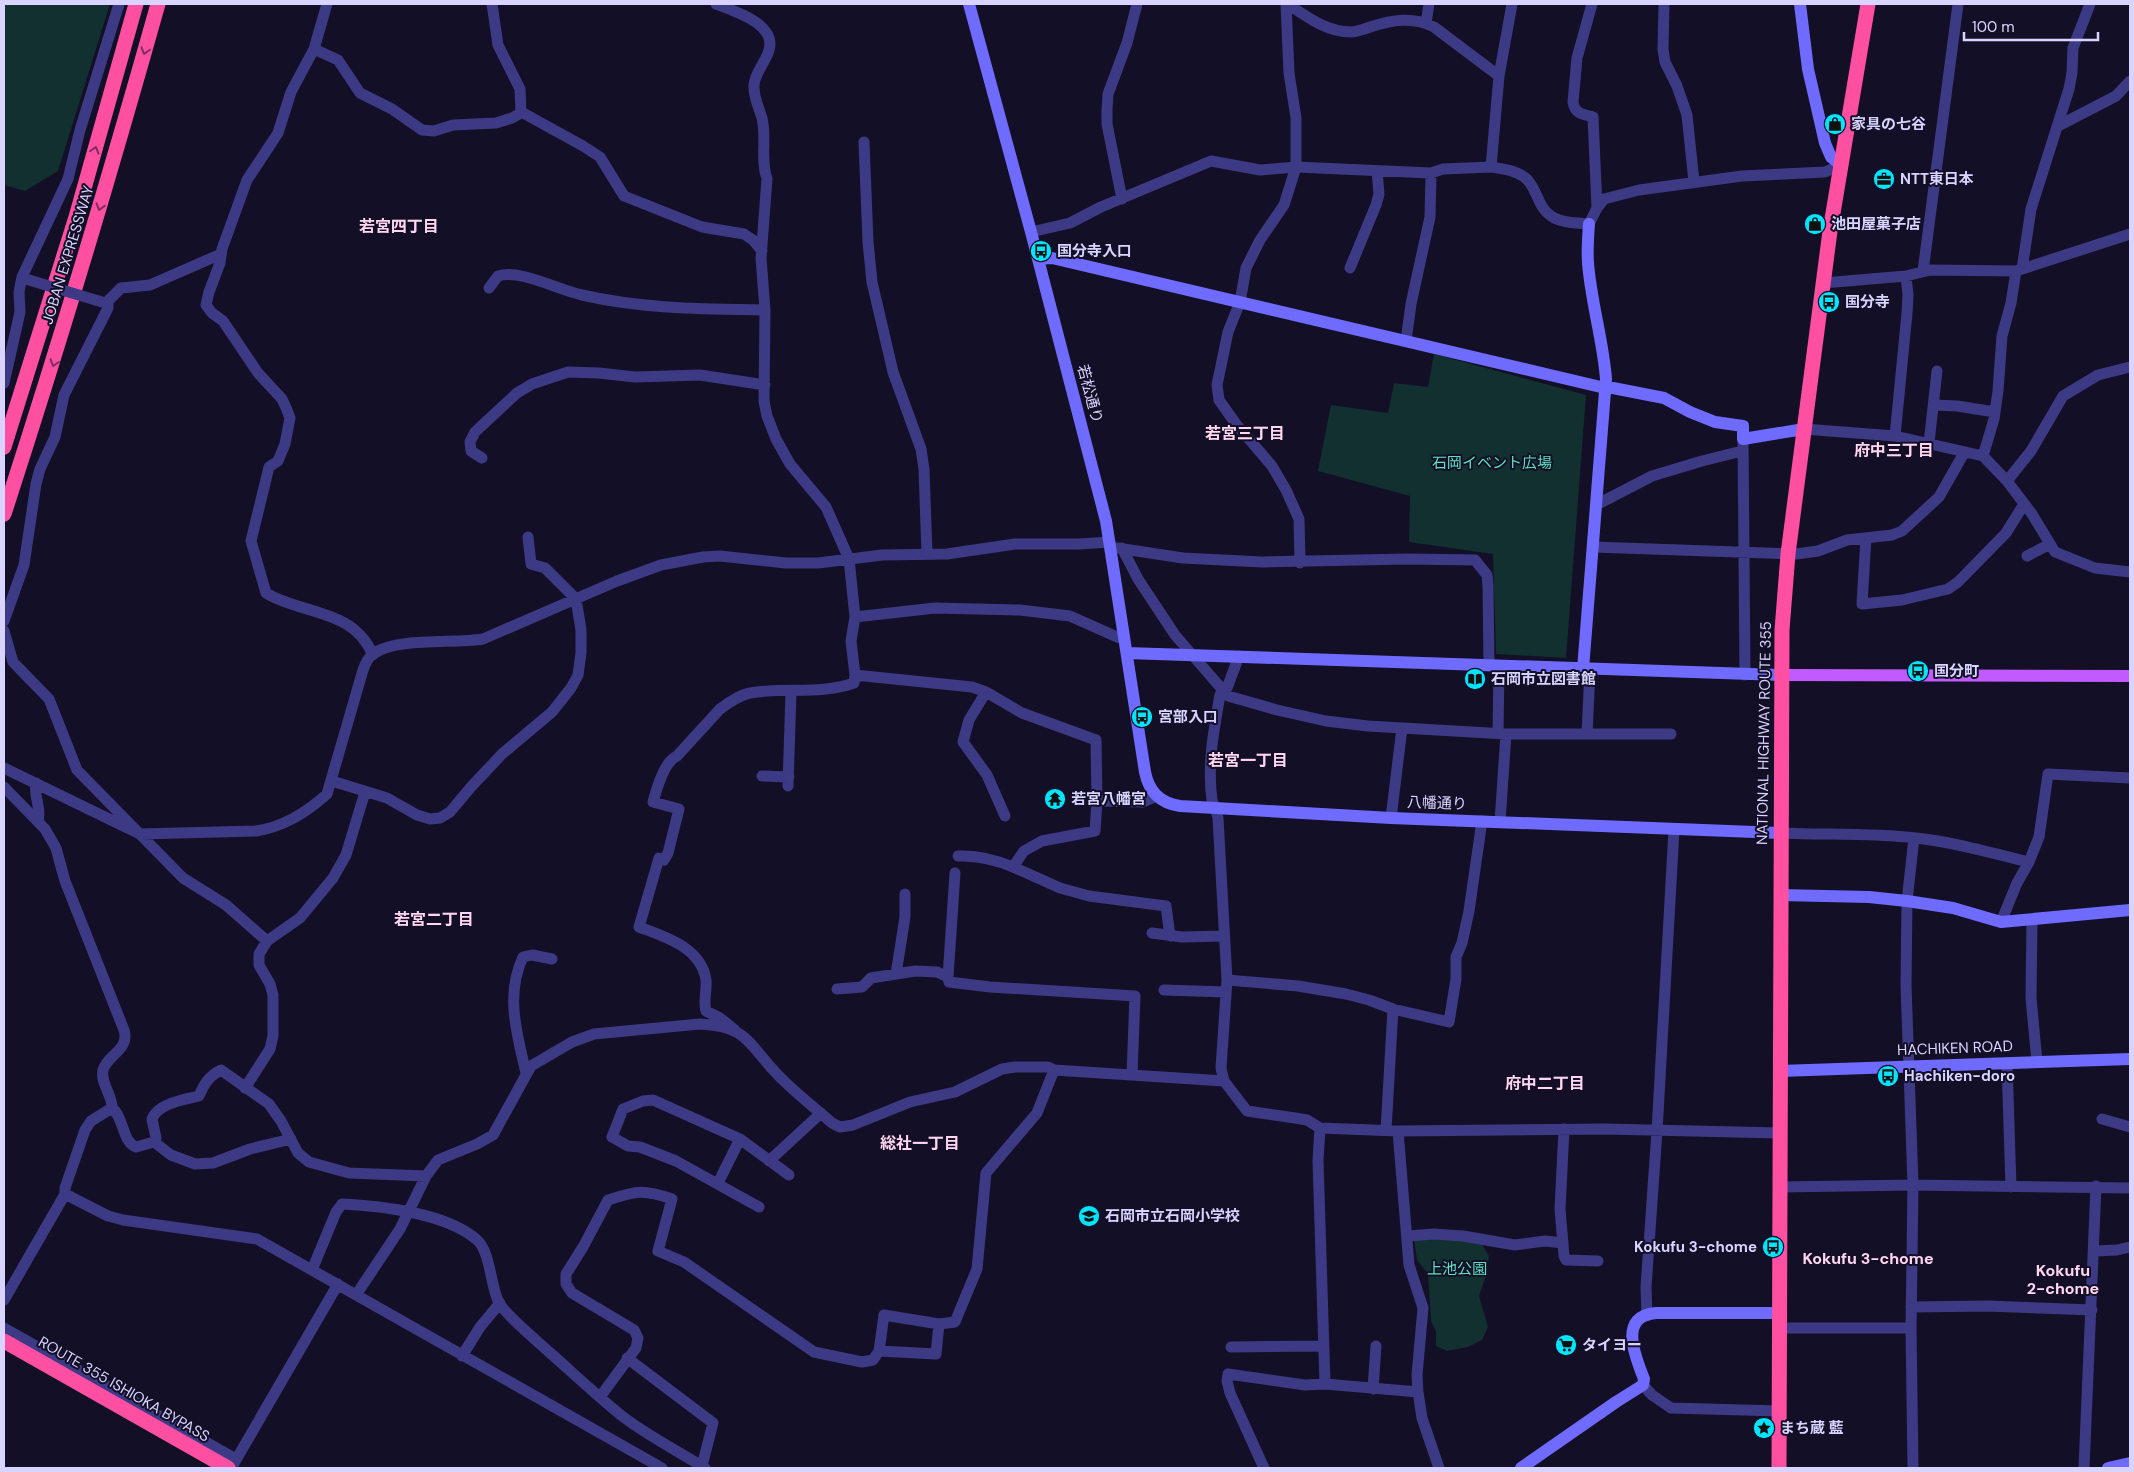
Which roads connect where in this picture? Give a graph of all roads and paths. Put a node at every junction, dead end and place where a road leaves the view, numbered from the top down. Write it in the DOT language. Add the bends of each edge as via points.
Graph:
graph roads {
  1 [pos="119,4"];
  2 [pos="136,4"];
  3 [pos="158,4"];
  4 [pos="327,4"];
  5 [pos="492,4"];
  6 [pos="716,4"];
  7 [pos="968,4"];
  8 [pos="1137,4"];
  9 [pos="1287,4"];
  10 [pos="1429,4"];
  11 [pos="1512,4"];
  12 [pos="1592,4"];
  13 [pos="1664,4"];
  14 [pos="1800,4"];
  15 [pos="1868,4"];
  16 [pos="1958,4"];
  17 [pos="2090,4"];
  18 [pos="1426,23"];
  19 [pos="314,48"];
  20 [pos="1499,76"];
  21 [pos="2130,81"];
  22 [pos="520,113"];
  23 [pos="2058,126"];
  24 [pos="864,142"];
  25 [pos="1841,165"];
  26 [pos="1296,167"];
  27 [pos="1491,167"];
  28 [pos="1377,171"];
  29 [pos="1432,173"];
  30 [pos="1694,182"];
  31 [pos="1122,198"];
  32 [pos="1597,208"];
  33 [pos="1589,224"];
  34 [pos="1031,232"];
  35 [pos="2130,234"];
  36 [pos="762,251"];
  37 [pos="221,254"];
  38 [pos="1038,260"];
  39 [pos="1350,268"];
  40 [pos="2019,270"];
  41 [pos="1923,271"];
  42 [pos="1906,276"];
  43 [pos="26,279"];
  44 [pos="1823,284"];
  45 [pos="489,288"];
  46 [pos="105,302"];
  47 [pos="1240,302"];
  48 [pos="765,310"];
  49 [pos="1406,341"];
  50 [pos="2130,367"];
  51 [pos="1937,371"];
  52 [pos="4,382"];
  53 [pos="765,385"];
  54 [pos="1605,388"];
  55 [pos="1934,405"];
  56 [pos="1995,412"];
  57 [pos="1804,429"];
  58 [pos="1895,436"];
  59 [pos="1929,443"];
  60 [pos="1742,445"];
  61 [pos="4,447"];
  62 [pos="1964,453"];
  63 [pos="1983,456"];
  64 [pos="482,458"];
  65 [pos="2007,481"];
  66 [pos="2024,504"];
  67 [pos="1596,505"];
  68 [pos="4,514"];
  69 [pos="528,537"];
  70 [pos="1866,538"];
  71 [pos="2050,544"];
  72 [pos="1114,546"];
  73 [pos="1593,547"];
  74 [pos="1744,552"];
  75 [pos="927,554"];
  76 [pos="1788,554"];
  77 [pos="2027,556"];
  78 [pos="849,559"];
  79 [pos="1300,563"];
  80 [pos="2130,572"];
  81 [pos="576,600"];
  82 [pos="855,617"];
  83 [pos="4,622"];
  84 [pos="4,631"];
  85 [pos="1124,639"];
  86 [pos="1127,652"];
  87 [pos="1192,654"];
  88 [pos="373,655"];
  89 [pos="1238,656"];
  90 [pos="1494,666"];
  91 [pos="1586,669"];
  92 [pos="855,675"];
  93 [pos="1745,675"];
  94 [pos="1781,676"];
  95 [pos="2130,676"];
  96 [pos="1223,691"];
  97 [pos="791,692"];
  98 [pos="986,692"];
  99 [pos="1402,728"];
  100 [pos="1502,733"];
  101 [pos="1587,734"];
  102 [pos="1671,734"];
  103 [pos="5,767"];
  104 [pos="762,776"];
  105 [pos="2130,778"];
  106 [pos="332,780"];
  107 [pos="36,783"];
  108 [pos="4,786"];
  109 [pos="365,792"];
  110 [pos="1156,796"];
  111 [pos="1097,801"];
  112 [pos="1216,808"];
  113 [pos="1006,816"];
  114 [pos="1391,818"];
  115 [pos="38,821"];
  116 [pos="1482,821"];
  117 [pos="1500,822"];
  118 [pos="1674,830"];
  119 [pos="1780,833"];
  120 [pos="140,834"];
  121 [pos="1914,838"];
  122 [pos="958,856"];
  123 [pos="2029,862"];
  124 [pos="1013,866"];
  125 [pos="956,873"];
  126 [pos="905,894"];
  127 [pos="1780,895"];
  128 [pos="1907,901"];
  129 [pos="2130,910"];
  130 [pos="2032,920"];
  131 [pos="2001,922"];
  132 [pos="1152,933"];
  133 [pos="1170,936"];
  134 [pos="1224,936"];
  135 [pos="267,941"];
  136 [pos="552,959"];
  137 [pos="896,974"];
  138 [pos="948,977"];
  139 [pos="1227,980"];
  140 [pos="837,989"];
  141 [pos="1164,990"];
  142 [pos="1226,992"];
  143 [pos="1393,1009"];
  144 [pos="735,1030"];
  145 [pos="2130,1059"];
  146 [pos="2037,1062"];
  147 [pos="2007,1063"];
  148 [pos="1908,1067"];
  149 [pos="1054,1070"];
  150 [pos="1780,1071"];
  151 [pos="526,1073"];
  152 [pos="1132,1075"];
  153 [pos="1224,1081"];
  154 [pos="245,1088"];
  155 [pos="112,1108"];
  156 [pos="821,1113"];
  157 [pos="2102,1119"];
  158 [pos="2130,1127"];
  159 [pos="1320,1128"];
  160 [pos="1564,1129"];
  161 [pos="1386,1130"];
  162 [pos="1398,1131"];
  163 [pos="1657,1131"];
  164 [pos="1780,1133"];
  165 [pos="740,1139"];
  166 [pos="291,1140"];
  167 [pos="154,1142"];
  168 [pos="769,1161"];
  169 [pos="788,1175"];
  170 [pos="426,1176"];
  171 [pos="718,1183"];
  172 [pos="1913,1185"];
  173 [pos="1781,1186"];
  174 [pos="2096,1186"];
  175 [pos="2011,1187"];
  176 [pos="2130,1188"];
  177 [pos="65,1194"];
  178 [pos="759,1207"];
  179 [pos="409,1212"];
  180 [pos="1408,1236"];
  181 [pos="1563,1243"];
  182 [pos="2130,1247"];
  183 [pos="2095,1251"];
  184 [pos="1598,1261"];
  185 [pos="312,1270"];
  186 [pos="338,1284"];
  187 [pos="356,1295"];
  188 [pos="4,1300"];
  189 [pos="500,1303"];
  190 [pos="1911,1307"];
  191 [pos="2092,1310"];
  192 [pos="1646,1316"];
  193 [pos="1780,1320"];
  194 [pos="939,1324"];
  195 [pos="4,1328"];
  196 [pos="1911,1328"];
  197 [pos="4,1341"];
  198 [pos="1323,1346"];
  199 [pos="1376,1346"];
  200 [pos="1231,1347"];
  201 [pos="879,1351"];
  202 [pos="462,1356"];
  203 [pos="627,1358"];
  204 [pos="1325,1384"];
  205 [pos="1643,1385"];
  206 [pos="1373,1389"];
  207 [pos="1418,1392"];
  208 [pos="600,1397"];
  209 [pos="1780,1411"];
  210 [pos="2130,1462"];
  211 [pos="232,1465"];
  212 [pos="704,1467"];
  213 [pos="662,1468"];
  214 [pos="1264,1468"];
  215 [pos="1439,1468"];
  216 [pos="1520,1468"];
  217 [pos="1780,1468"];
  218 [pos="1913,1468"];
  219 [pos="2084,1468"];
  220 [pos="2108,1468"];
  1 -- 43 [label="street" via="68,179"];
  61 -- 2 [label="highway, JOBAN EXPRESSWAY, one-way" via="76,216"];
  3 -- 68 [label="highway, JOBAN EXPRESSWAY, one-way" via="60,342"];
  4 -- 19 [label="street"];
  5 -- 22 [label="street" via="498,45 520,89"];
  6 -- 36 [label="street" via="754,20 769,38 770,49 754,84 765,135 763,167 767,179"];
  7 -- 34 [label="street, 若松通り"];
  8 -- 31 [label="street" via="1108,94 1107,124"];
  9 -- 18 [label="street" via="1314,22 1344,32 1401,19"];
  9 -- 26 [label="street" via="1289,74 1296,118"];
  10 -- 18 [label="street"];
  11 -- 20 [label="street"];
  12 -- 32 [label="street" via="1577,58 1573,102 1578,113 1593,117"];
  13 -- 30 [label="street" via="1665,62 1687,115"];
  14 -- 25 [label="street" via="1808,69 1825,143 1831,157"];
  15 -- 25 [label="highway, NATIONAL HIGHWAY ROUTE 355"];
  16 -- 41 [label="street"];
  17 -- 23 [label="street" via="2072,48 2071,81"];
  18 -- 20 [label="street"];
  19 -- 22 [label="street" via="338,60 360,93 392,109 422,130 496,123"];
  19 -- 37 [label="street" via="291,92 278,133 247,180"];
  20 -- 27 [label="street"];
  21 -- 23 [label="street" via="2116,96"];
  22 -- 36 [label="street" via="600,157 624,196 702,226 744,234"];
  23 -- 40 [label="street" via="2031,209"];
  24 -- 75 [label="street" via="872,282 893,372 921,449"];
  25 -- 30 [label="street" via="1825,172"];
  25 -- 44 [label="highway, NATIONAL HIGHWAY ROUTE 355"];
  26 -- 28 [label="street"];
  26 -- 31 [label="street" via="1260,170 1211,161"];
  26 -- 47 [label="street" via="1284,205 1246,268"];
  27 -- 29 [label="street" via="1443,169"];
  27 -- 33 [label="street" via="1509,170 1530,182 1544,210 1552,217"];
  28 -- 29 [label="street"];
  28 -- 39 [label="street" via="1379,194 1376,205"];
  29 -- 49 [label="street" via="1430,217"];
  30 -- 32 [label="street" via="1604,199"];
  31 -- 34 [label="street" via="1070,223"];
  32 -- 33 [label="street"];
  33 -- 54 [label="street" via="1590,286 1604,355"];
  34 -- 38 [label="street, 若松通り"];
  35 -- 40 [label="street"];
  36 -- 48 [label="street"];
  37 -- 46 [label="street" via="150,284 121,288"];
  37 -- 88 [label="street" via="206,305 223,321 258,373 282,398 290,418 281,456 269,467 251,541 262,586 277,600 326,613 346,624 364,638"];
  38 -- 47 [label="street" via="1052,258"];
  38 -- 72 [label="street, 若松通り"];
  40 -- 41 [label="street"];
  40 -- 56 [label="street" via="2002,336"];
  41 -- 42 [label="street"];
  42 -- 44 [label="street"];
  42 -- 58 [label="street" via="1907,313"];
  43 -- 46 [label="street, bridge"];
  43 -- 52 [label="street" via="19,292 20,312"];
  44 -- 57 [label="highway, NATIONAL HIGHWAY ROUTE 355"];
  45 -- 48 [label="street" via="498,276 512,274 581,295 628,304"];
  46 -- 83 [label="street" via="108,308 64,395 55,437 40,469 24,565"];
  47 -- 49 [label="street"];
  47 -- 79 [label="street" via="1220,364 1219,400 1272,466 1286,490 1299,518"];
  48 -- 53 [label="street"];
  49 -- 54 [label="street"];
  50 -- 65 [label="street" via="2098,375 2063,396 2031,452"];
  51 -- 55 [label="street"];
  53 -- 64 [label="street" via="700,375 635,377 568,372 532,384 517,393 475,432 470,442 471,451"];
  53 -- 78 [label="street" via="765,409 776,439 790,464 826,507"];
  54 -- 60 [label="street" via="1664,398 1715,422 1743,426"];
  54 -- 67 [label="street"];
  55 -- 56 [label="street"];
  55 -- 59 [label="street"];
  56 -- 63 [label="street"];
  57 -- 58 [label="street"];
  57 -- 60 [label="street"];
  57 -- 76 [label="highway, NATIONAL HIGHWAY ROUTE 355"];
  58 -- 59 [label="street"];
  59 -- 62 [label="street"];
  60 -- 67 [label="street" via="1652,476"];
  60 -- 74 [label="street"];
  62 -- 63 [label="street"];
  62 -- 70 [label="street" via="1939,497 1902,531"];
  63 -- 65 [label="street"];
  65 -- 66 [label="street"];
  66 -- 70 [label="street" via="2006,533 1958,582 1948,589 1922,597 1862,604"];
  66 -- 71 [label="street"];
  67 -- 73 [label="street"];
  69 -- 81 [label="street" via="531,564 545,568"];
  70 -- 76 [label="street" via="1847,540 1818,551"];
  71 -- 77 [label="street"];
  71 -- 80 [label="street" via="2058,555 2085,565"];
  72 -- 75 [label="street" via="1015,544"];
  72 -- 79 [label="street" via="1183,558"];
  72 -- 85 [label="street, 若松通り"];
  72 -- 87 [label="street" via="1175,635"];
  73 -- 74 [label="street"];
  73 -- 91 [label="street"];
  74 -- 76 [label="street"];
  74 -- 93 [label="street"];
  75 -- 78 [label="street"];
  76 -- 94 [label="highway, NATIONAL HIGHWAY ROUTE 355"];
  78 -- 81 [label="street" via="786,563 703,556 660,565"];
  78 -- 82 [label="street"];
  79 -- 90 [label="street" via="1475,560 1487,575"];
  81 -- 88 [label="street" via="483,639 396,645"];
  81 -- 109 [label="street" via="581,653 578,675 571,688 552,712 486,770 450,812 430,819 387,798"];
  82 -- 85 [label="street" via="935,608 1020,610 1070,616"];
  82 -- 92 [label="street" via="851,641"];
  84 -- 120 [label="street" via="13,662 49,699 77,770"];
  85 -- 86 [label="street, 若松通り"];
  86 -- 87 [label="street"];
  86 -- 110 [label="street, 若松通り" via="1144,772"];
  87 -- 89 [label="street"];
  87 -- 96 [label="street"];
  88 -- 106 [label="street" via="363,670"];
  89 -- 90 [label="street"];
  89 -- 96 [label="street"];
  90 -- 91 [label="street"];
  90 -- 100 [label="street"];
  91 -- 93 [label="street"];
  91 -- 101 [label="street"];
  92 -- 97 [label="street" via="854,683 843,687"];
  92 -- 98 [label="street" via="972,687"];
  93 -- 94 [label="street"];
  94 -- 95 [label="main road"];
  94 -- 119 [label="highway, NATIONAL HIGHWAY ROUTE 355"];
  96 -- 99 [label="street" via="1228,696 1326,721"];
  96 -- 112 [label="street" via="1211,761 1212,802"];
  97 -- 104 [label="street" via="788,782"];
  97 -- 144 [label="street" via="749,693 720,709 678,756 671,759 653,802 679,809 668,853 664,860 659,858 639,927 687,948 704,974 706,1011"];
  98 -- 111 [label="street" via="1022,713 1096,740"];
  98 -- 113 [label="street" via="969,720 963,742 988,775"];
  99 -- 100 [label="street"];
  99 -- 114 [label="street"];
  100 -- 101 [label="street"];
  100 -- 117 [label="street"];
  101 -- 102 [label="street"];
  103 -- 107 [label="street"];
  105 -- 123 [label="street" via="2048,774 2039,837"];
  106 -- 109 [label="street"];
  106 -- 120 [label="street" via="327,794 313,806 274,828"];
  107 -- 115 [label="street"];
  107 -- 120 [label="street"];
  108 -- 115 [label="street"];
  109 -- 135 [label="street" via="346,855 333,878 300,918"];
  110 -- 111 [label="street" via="1144,802"];
  110 -- 112 [label="street, 八幡通り" via="1171,804"];
  111 -- 124 [label="street" via="1095,831 1042,841 1024,851"];
  112 -- 114 [label="street, 八幡通り"];
  112 -- 134 [label="street"];
  114 -- 116 [label="street, 八幡通り"];
  115 -- 155 [label="street" via="56,848 65,881 125,1034 124,1044 103,1071"];
  116 -- 117 [label="street, 八幡通り"];
  116 -- 143 [label="street" via="1469,911 1456,957 1449,1022"];
  117 -- 118 [label="street, 八幡通り"];
  118 -- 119 [label="street, 八幡通り"];
  118 -- 163 [label="street"];
  119 -- 121 [label="street"];
  119 -- 127 [label="highway, NATIONAL HIGHWAY ROUTE 355"];
  120 -- 135 [label="street" via="183,878 226,906"];
  121 -- 123 [label="street"];
  121 -- 128 [label="street"];
  122 -- 124 [label="street" via="991,858"];
  123 -- 131 [label="street"];
  124 -- 133 [label="street" via="1060,888 1089,896 1166,906"];
  125 -- 138 [label="street"];
  126 -- 137 [label="street" via="905,917"];
  127 -- 128 [label="street"];
  127 -- 150 [label="highway, NATIONAL HIGHWAY ROUTE 355"];
  128 -- 131 [label="street" via="1953,908"];
  128 -- 148 [label="street"];
  129 -- 130 [label="street"];
  130 -- 131 [label="street"];
  130 -- 146 [label="street" via="2031,998"];
  132 -- 133 [label="street"];
  133 -- 134 [label="street"];
  134 -- 139 [label="street"];
  135 -- 154 [label="street" via="259,954 259,965 272,990 273,1036 270,1049"];
  136 -- 151 [label="street" via="532,955 523,957 516,972 512,998"];
  137 -- 138 [label="street" via="937,972"];
  137 -- 140 [label="street" via="871,978 862,986"];
  138 -- 152 [label="street" via="949,982 990,987 1135,996"];
  139 -- 142 [label="street"];
  139 -- 143 [label="street" via="1346,994"];
  141 -- 142 [label="street"];
  142 -- 153 [label="street" via="1221,1068"];
  143 -- 161 [label="street"];
  144 -- 151 [label="street" via="700,1024 594,1034 572,1042 531,1066"];
  144 -- 156 [label="street" via="746,1037 777,1074"];
  145 -- 146 [label="street, HACHIKEN ROAD"];
  146 -- 147 [label="street, HACHIKEN ROAD"];
  147 -- 148 [label="street, HACHIKEN ROAD"];
  147 -- 175 [label="street"];
  148 -- 150 [label="street, HACHIKEN ROAD"];
  148 -- 172 [label="street"];
  149 -- 152 [label="street"];
  149 -- 156 [label="street" via="1048,1067 1002,1069 955,1092 910,1102 853,1125 840,1127"];
  149 -- 194 [label="street" via="1037,1113 986,1173 978,1269 955,1322"];
  150 -- 164 [label="highway, NATIONAL HIGHWAY ROUTE 355"];
  151 -- 170 [label="street" via="493,1134 438,1160"];
  152 -- 153 [label="street"];
  153 -- 159 [label="street" via="1247,1110 1307,1120"];
  154 -- 166 [label="street" via="269,1104"];
  154 -- 167 [label="street" via="221,1070 213,1074 199,1096 157,1111 152,1119"];
  155 -- 167 [label="street" via="133,1146"];
  155 -- 177 [label="street" via="91,1121 85,1130"];
  156 -- 168 [label="street"];
  157 -- 158 [label="street"];
  159 -- 161 [label="street"];
  159 -- 198 [label="street"];
  160 -- 162 [label="street"];
  160 -- 163 [label="street"];
  160 -- 181 [label="street" via="1560,1209"];
  161 -- 162 [label="street"];
  162 -- 180 [label="street"];
  163 -- 164 [label="street"];
  163 -- 192 [label="street"];
  164 -- 173 [label="highway, NATIONAL HIGHWAY ROUTE 355"];
  165 -- 168 [label="street"];
  165 -- 171 [label="street"];
  165 -- 171 [label="street" via="653,1100 623,1109 612,1137 628,1146 640,1147 676,1161"];
  166 -- 167 [label="street" via="250,1149 213,1163 195,1164 171,1155"];
  166 -- 170 [label="street" via="309,1162 349,1174"];
  168 -- 169 [label="street"];
  170 -- 179 [label="street"];
  171 -- 178 [label="street"];
  172 -- 173 [label="street"];
  172 -- 175 [label="street"];
  172 -- 190 [label="street"];
  173 -- 193 [label="highway, NATIONAL HIGHWAY ROUTE 355"];
  174 -- 175 [label="street"];
  174 -- 176 [label="street"];
  174 -- 183 [label="street"];
  177 -- 185 [label="street" via="123,1220 251,1237"];
  177 -- 188 [label="street"];
  179 -- 185 [label="street" via="342,1204"];
  179 -- 187 [label="street"];
  179 -- 189 [label="street" via="440,1221 478,1240"];
  180 -- 181 [label="street" via="1462,1236 1515,1245 1545,1241"];
  180 -- 207 [label="street" via="1409,1265 1423,1308"];
  181 -- 184 [label="street" via="1566,1260"];
  182 -- 183 [label="street"];
  183 -- 191 [label="street"];
  185 -- 186 [label="street"];
  186 -- 187 [label="street"];
  186 -- 211 [label="street"];
  187 -- 202 [label="street"];
  189 -- 202 [label="street"];
  189 -- 208 [label="street"];
  190 -- 191 [label="street" via="2028,1306"];
  190 -- 196 [label="street"];
  191 -- 219 [label="street"];
  192 -- 193 [label="street" via="1656,1313"];
  192 -- 205 [label="street" via="1634,1326 1632,1336"];
  193 -- 196 [label="street"];
  193 -- 209 [label="highway, NATIONAL HIGHWAY ROUTE 355"];
  194 -- 201 [label="street" via="936,1354"];
  194 -- 201 [label="street" via="884,1315"];
  195 -- 211 [label="street"];
  196 -- 218 [label="street"];
  197 -- 211 [label="highway, ROUTE 355 ISHIOKA BYPASS"];
  198 -- 200 [label="street"];
  198 -- 204 [label="street"];
  199 -- 206 [label="street"];
  201 -- 203 [label="street" via="874,1360 862,1362 814,1352 684,1262 658,1251 672,1199 637,1191 608,1200 566,1274 566,1284 572,1293 634,1330 638,1338 636,1348"];
  202 -- 213 [label="street"];
  203 -- 208 [label="street"];
  203 -- 212 [label="street" via="713,1423"];
  204 -- 206 [label="street"];
  204 -- 214 [label="street" via="1305,1385 1228,1374 1230,1394"];
  205 -- 209 [label="street" via="1671,1408"];
  205 -- 216 [label="street"];
  206 -- 207 [label="street"];
  207 -- 215 [label="street" via="1424,1424"];
  208 -- 212 [label="street" via="622,1416"];
  209 -- 217 [label="highway, NATIONAL HIGHWAY ROUTE 355"];
  210 -- 220 [label="street"];
}
